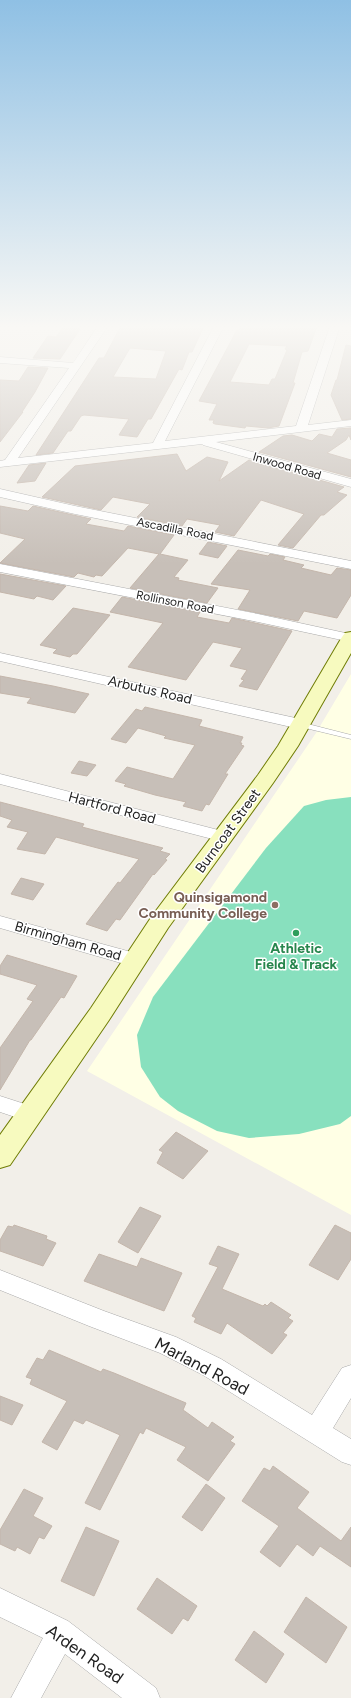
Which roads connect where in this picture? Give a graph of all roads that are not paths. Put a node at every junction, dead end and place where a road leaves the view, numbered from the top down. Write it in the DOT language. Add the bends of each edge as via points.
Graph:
graph roads {
  1 [pos="47,405"];
  2 [pos="178,405"];
  3 [pos="309,405"];
  4 [pos="351,423"];
  5 [pos="301,429"];
  6 [pos="199,441"];
  7 [pos="157,446"];
  8 [pos="5,463"];
  9 [pos="351,483"];
  10 [pos="0,493"];
  11 [pos="351,565"];
  12 [pos="0,568"];
  13 [pos="350,640"];
  14 [pos="0,656"];
  15 [pos="300,724"];
  16 [pos="351,737"];
  17 [pos="0,779"];
  18 [pos="224,837"];
  19 [pos="0,922"];
  20 [pos="135,960"];
  21 [pos="0,1104"];
  22 [pos="30,1114"];
  23 [pos="0,1158"];
  24 [pos="0,1280"];
  25 [pos="351,1376"];
  26 [pos="317,1432"];
  27 [pos="351,1453"];
  28 [pos="0,1602"];
  29 [pos="61,1633"];
  30 [pos="25,1698"];
  31 [pos="146,1698"];
  1 -- 8 [label="street"];
  2 -- 7 [label="street"];
  3 -- 5 [label="street"];
  4 -- 5 [label="street"];
  5 -- 6 [label="street"];
  6 -- 7 [label="street"];
  6 -- 9 [label="street, Inwood Road"];
  7 -- 8 [label="street"];
  10 -- 11 [label="street, Ascadilla Road"];
  12 -- 13 [label="street, Rollinson Road" via="258,618"];
  13 -- 15 [label="main road, Burncoat Street"];
  14 -- 15 [label="street, Arbutus Road"];
  15 -- 16 [label="lane"];
  15 -- 18 [label="main road, Burncoat Street" via="266,779"];
  17 -- 18 [label="street, Hartford Road"];
  18 -- 20 [label="main road, Burncoat Street" via="160,922"];
  19 -- 20 [label="street, Birmingham Road"];
  20 -- 22 [label="main road, Burncoat Street"];
  21 -- 22 [label="street"];
  22 -- 23 [label="main road, Burncoat Street"];
  24 -- 26 [label="street, Marland Road" via="168,1345 212,1367"];
  25 -- 26 [label="street"];
  26 -- 27 [label="street, Marland Road"];
  28 -- 29 [label="street, Arden Road"];
  29 -- 30 [label="street"];
  29 -- 31 [label="street, Arden Road"];
}
